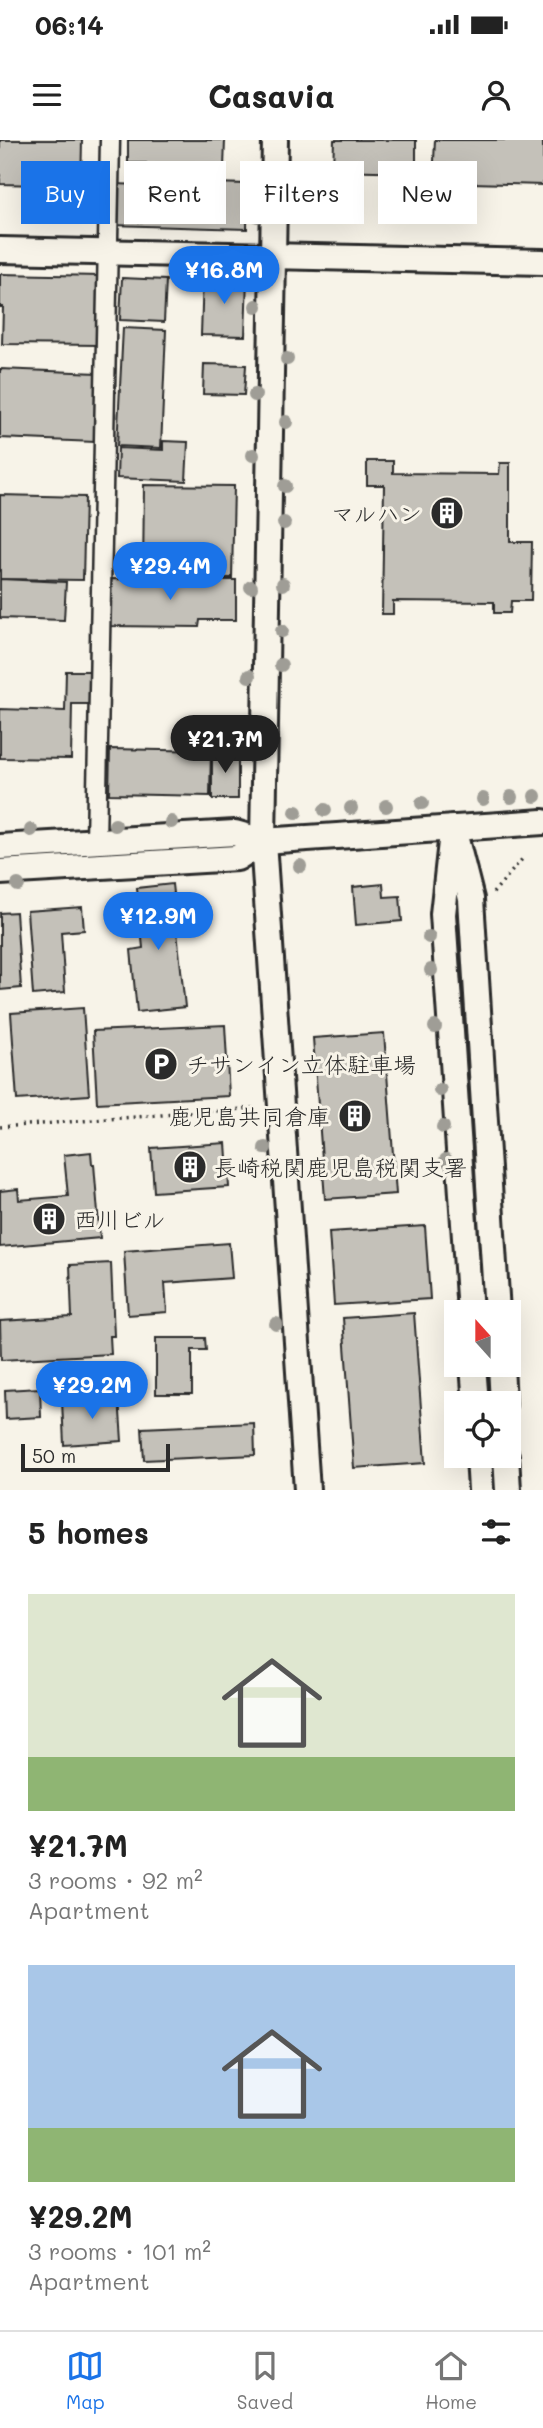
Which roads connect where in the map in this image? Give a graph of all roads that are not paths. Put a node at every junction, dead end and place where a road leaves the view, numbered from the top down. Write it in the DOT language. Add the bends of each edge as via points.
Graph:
graph roads {
  1 [pos="110,140"];
  2 [pos="275,140"];
  3 [pos="0,250"];
  4 [pos="107,252"];
  5 [pos="273,256"];
  6 [pos="543,262"];
  7 [pos="543,822"];
  8 [pos="453,828"];
  9 [pos="96,841"];
  10 [pos="263,841"];
  11 [pos="0,847"];
  12 [pos="0,872"];
  13 [pos="469,1300"];
  14 [pos="496,1300"];
  15 [pos="480,1468"];
  16 [pos="507,1468"];
  17 [pos="307,1490"];
  18 [pos="481,1490"];
  19 [pos="508,1490"];
  1 -- 4 [label="street"];
  2 -- 5 [label="street"];
  3 -- 4 [label="street"];
  4 -- 5 [label="street"];
  4 -- 9 [label="street"];
  5 -- 6 [label="street"];
  5 -- 10 [label="street"];
  7 -- 8 [label="street"];
  8 -- 10 [label="street"];
  8 -- 13 [label="street" via="443,914"];
  8 -- 14 [label="street" via="471,899"];
  9 -- 10 [label="street" via="234,833"];
  9 -- 11 [label="street"];
  10 -- 12 [label="street" via="237,858"];
  10 -- 17 [label="street"];
  15 -- 18 [label="street"];
  16 -- 19 [label="street"];
}
